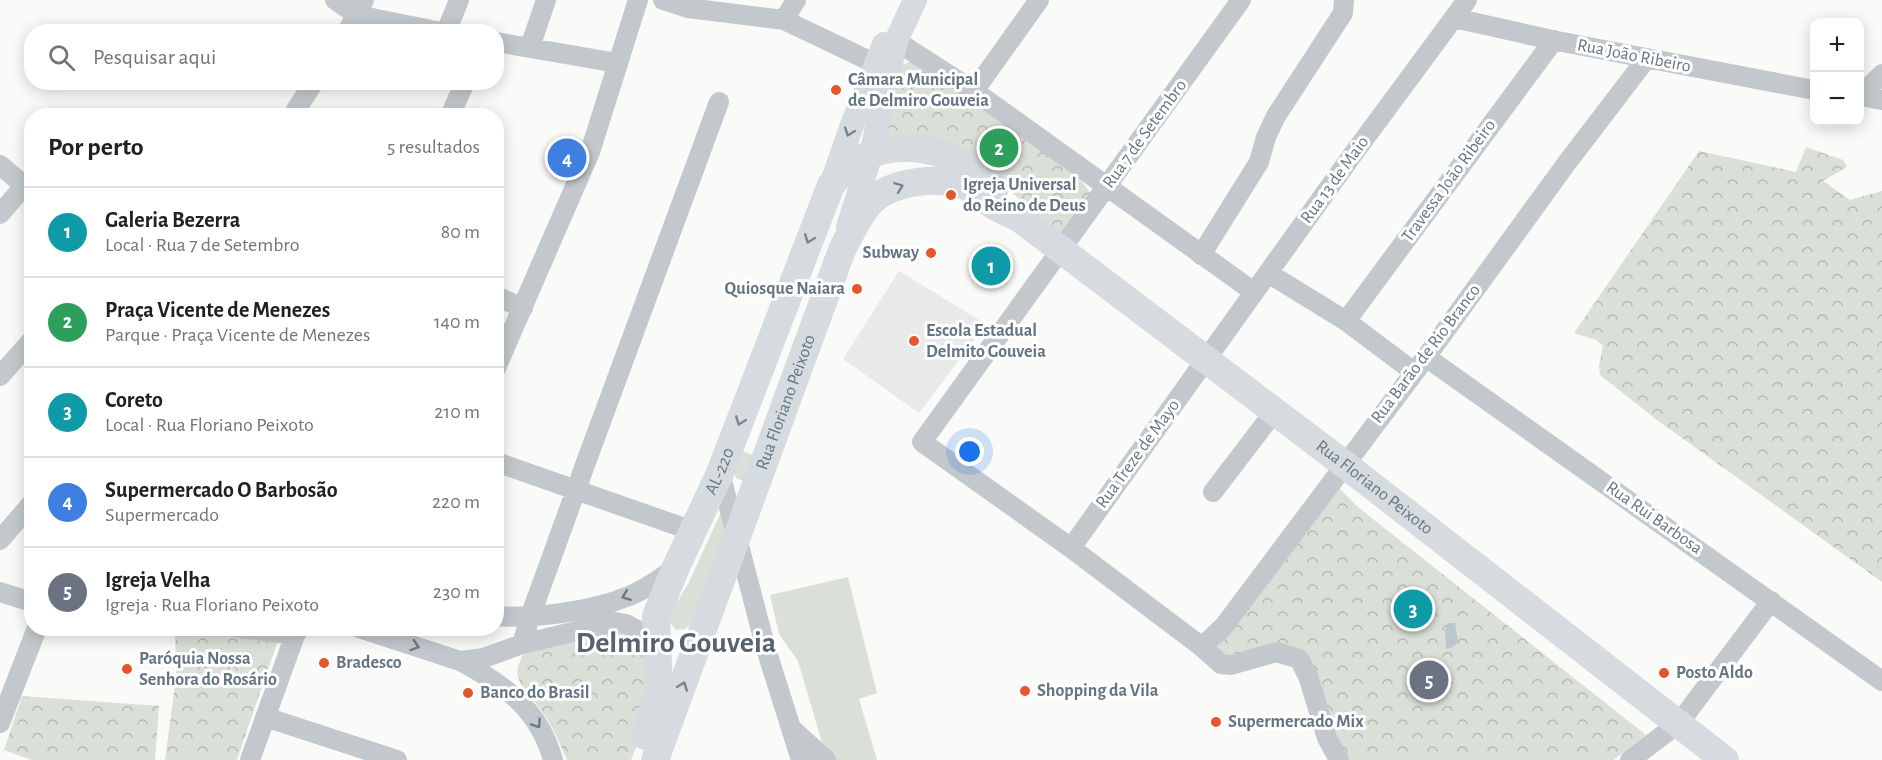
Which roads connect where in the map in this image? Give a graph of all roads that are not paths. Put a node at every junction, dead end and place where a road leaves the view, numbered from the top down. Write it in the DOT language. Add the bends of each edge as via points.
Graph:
graph roads {
  1 [pos="335,0"];
  2 [pos="459,0"];
  3 [pos="546,0"];
  4 [pos="638,0"];
  5 [pos="663,0"];
  6 [pos="796,0"];
  7 [pos="903,0"];
  8 [pos="915,0"];
  9 [pos="1040,0"];
  10 [pos="1241,0"];
  11 [pos="1344,0"];
  12 [pos="1467,0"];
  13 [pos="356,16"];
  14 [pos="1454,18"];
  15 [pos="784,20"];
  16 [pos="398,24"];
  17 [pos="449,24"];
  18 [pos="1554,40"];
  19 [pos="896,41"];
  20 [pos="504,43"];
  21 [pos="530,47"];
  22 [pos="1647,58"];
  23 [pos="617,63"];
  24 [pos="876,64"];
  25 [pos="1882,74"];
  26 [pos="1810,89"];
  27 [pos="309,90"];
  28 [pos="461,90"];
  29 [pos="974,91"];
  30 [pos="1864,92"];
  31 [pos="1864,97"];
  32 [pos="1882,100"];
  33 [pos="719,102"];
  34 [pos="297,108"];
  35 [pos="454,108"];
  36 [pos="871,154"];
  37 [pos="0,165"];
  38 [pos="831,184"];
  39 [pos="24,186"];
  40 [pos="1107,186"];
  41 [pos="24,193"];
  42 [pos="0,214"];
  43 [pos="1019,218"];
  44 [pos="1060,249"];
  45 [pos="842,250"];
  46 [pos="1201,255"];
  47 [pos="1268,273"];
  48 [pos="1254,292"];
  49 [pos="504,300"];
  50 [pos="523,308"];
  51 [pos="1346,321"];
  52 [pos="773,335"];
  53 [pos="24,349"];
  54 [pos="806,349"];
  55 [pos="504,350"];
  56 [pos="1426,357"];
  57 [pos="1205,360"];
  58 [pos="1414,372"];
  59 [pos="0,376"];
  60 [pos="1274,412"];
  61 [pos="1344,464"];
  62 [pos="504,465"];
  63 [pos="720,473"];
  64 [pos="576,489"];
  65 [pos="1213,492"];
  66 [pos="24,512"];
  67 [pos="693,531"];
  68 [pos="736,539"];
  69 [pos="0,540"];
  70 [pos="1071,548"];
  71 [pos="676,567"];
  72 [pos="0,591"];
  73 [pos="24,599"];
  74 [pos="1770,600"];
  75 [pos="504,616"];
  76 [pos="530,617"];
  77 [pos="708,618"];
  78 [pos="33,636"];
  79 [pos="296,636"];
  80 [pos="383,636"];
  81 [pos="656,640"];
  82 [pos="522,644"];
  83 [pos="1202,647"];
  84 [pos="460,661"];
  85 [pos="1882,681"];
  86 [pos="6,689"];
  87 [pos="266,717"];
  88 [pos="0,723"];
  89 [pos="1679,723"];
  90 [pos="791,728"];
  91 [pos="800,759"];
  92 [pos="250,760"];
  93 [pos="397,760"];
  94 [pos="554,760"];
  95 [pos="637,760"];
  96 [pos="655,760"];
  97 [pos="826,760"];
  98 [pos="1339,760"];
  99 [pos="1630,760"];
  100 [pos="1725,760"];
  1 -- 13 [label="street"];
  2 -- 17 [label="street"];
  3 -- 21 [label="street"];
  4 -- 23 [label="street"];
  5 -- 15 [label="street" via="688,8"];
  6 -- 15 [label="street"];
  7 -- 24 [label="main road"];
  8 -- 19 [label="main road"];
  9 -- 29 [label="street"];
  10 -- 40 [label="street, Rua 7 de Setembro"];
  11 -- 46 [label="street" via="1343,13 1276,116 1259,162"];
  12 -- 14 [label="street, Rua 13 de Maio"];
  13 -- 16 [label="street"];
  14 -- 18 [label="street, Rua João Ribeiro"];
  14 -- 47 [label="street, Rua 13 de Maio"];
  15 -- 24 [label="street"];
  18 -- 22 [label="street, Rua João Ribeiro"];
  18 -- 51 [label="street, Travessa João Ribeiro"];
  19 -- 29 [label="street"];
  19 -- 36 [label="main road"];
  20 -- 21 [label="street"];
  21 -- 23 [label="street"];
  22 -- 26 [label="street, Rua João Ribeiro"];
  22 -- 56 [label="street, Rua Barão de Rio Branco"];
  23 -- 50 [label="street" via="590,152"];
  24 -- 38 [label="main road, one-way"];
  25 -- 30 [label="street"];
  27 -- 34 [label="street"];
  28 -- 35 [label="street"];
  29 -- 40 [label="street"];
  31 -- 32 [label="street"];
  33 -- 64 [label="street"];
  36 -- 38 [label="highway, Rua Floriano Peixoto / AL-220" via="850,165"];
  36 -- 43 [label="highway, Rua Floriano Peixoto / AL-220" via="903,147 939,151 985,177"];
  36 -- 45 [label="main road"];
  37 -- 39 [label="street"];
  38 -- 52 [label="highway, AL-220 / AL-220, one-way"];
  40 -- 44 [label="street, Rua 7 de Setembro"];
  40 -- 46 [label="street"];
  41 -- 42 [label="street"];
  43 -- 44 [label="highway, Rua Floriano Peixoto"];
  45 -- 43 [label="highway, Rua Floriano Peixoto / AL-220, one-way" via="872,201 908,184 941,180 966,187"];
  44 -- 57 [label="highway, Rua Floriano Peixoto"];
  44 -- 70 [label="street, Rua 7 de Setembro" via="922,441"];
  45 -- 54 [label="highway, Rua Floriano Peixoto / AL-220"];
  46 -- 48 [label="street"];
  47 -- 48 [label="street, Rua 13 de Maio"];
  47 -- 51 [label="street"];
  48 -- 57 [label="street, Rua 13 de Maio"];
  49 -- 50 [label="street"];
  50 -- 55 [label="street"];
  51 -- 58 [label="street"];
  52 -- 54 [label="highway"];
  52 -- 63 [label="highway, AL-220 / AL-220, one-way"];
  53 -- 59 [label="street"];
  54 -- 68 [label="highway, Rua Floriano Peixoto / AL-220"];
  56 -- 58 [label="street, Rua Barão de Rio Branco"];
  56 -- 74 [label="street, Rua Rui Barbosa"];
  57 -- 60 [label="highway, Rua Floriano Peixoto"];
  57 -- 70 [label="street, Rua Treze de Mayo"];
  58 -- 61 [label="street, Rua Barão de Rio Branco"];
  60 -- 61 [label="highway, Rua Floriano Peixoto"];
  60 -- 65 [label="street"];
  61 -- 83 [label="street, Rua Barão de Rio Branco" via="1224,626"];
  61 -- 89 [label="highway, Rua Floriano Peixoto"];
  62 -- 64 [label="street"];
  63 -- 67 [label="highway, AL-220 / AL-220"];
  63 -- 68 [label="street"];
  64 -- 67 [label="street"];
  64 -- 76 [label="street"];
  66 -- 69 [label="street"];
  67 -- 71 [label="highway, AL-220 / AL-220"];
  68 -- 77 [label="highway, Rua Floriano Peixoto / AL-220"];
  68 -- 90 [label="street"];
  70 -- 83 [label="street"];
  71 -- 76 [label="street, one-way" via="628,597"];
  71 -- 81 [label="highway, AL-220 / AL-220" via="656,616"];
  72 -- 73 [label="street"];
  74 -- 85 [label="street, Rua Rui Barbosa"];
  74 -- 89 [label="street"];
  75 -- 76 [label="street"];
  76 -- 82 [label="street"];
  77 -- 81 [label="highway" via="684,638"];
  96 -- 77 [label="highway, Rua Floriano Peixoto / AL-220, one-way"];
  78 -- 86 [label="street"];
  79 -- 87 [label="street"];
  80 -- 84 [label="street, one-way"];
  81 -- 82 [label="street" via="615,622"];
  81 -- 95 [label="highway, AL-220 / AL-220" via="659,688"];
  82 -- 84 [label="street" via="484,658"];
  83 -- 98 [label="street" via="1221,664 1231,665 1277,652 1299,659 1327,738"];
  84 -- 94 [label="street, one-way" via="519,699 539,726"];
  86 -- 88 [label="street"];
  87 -- 92 [label="street"];
  87 -- 93 [label="street"];
  89 -- 99 [label="street"];
  89 -- 100 [label="highway, Rua Floriano Peixoto"];
  90 -- 91 [label="street"];
  90 -- 97 [label="street"];
}
